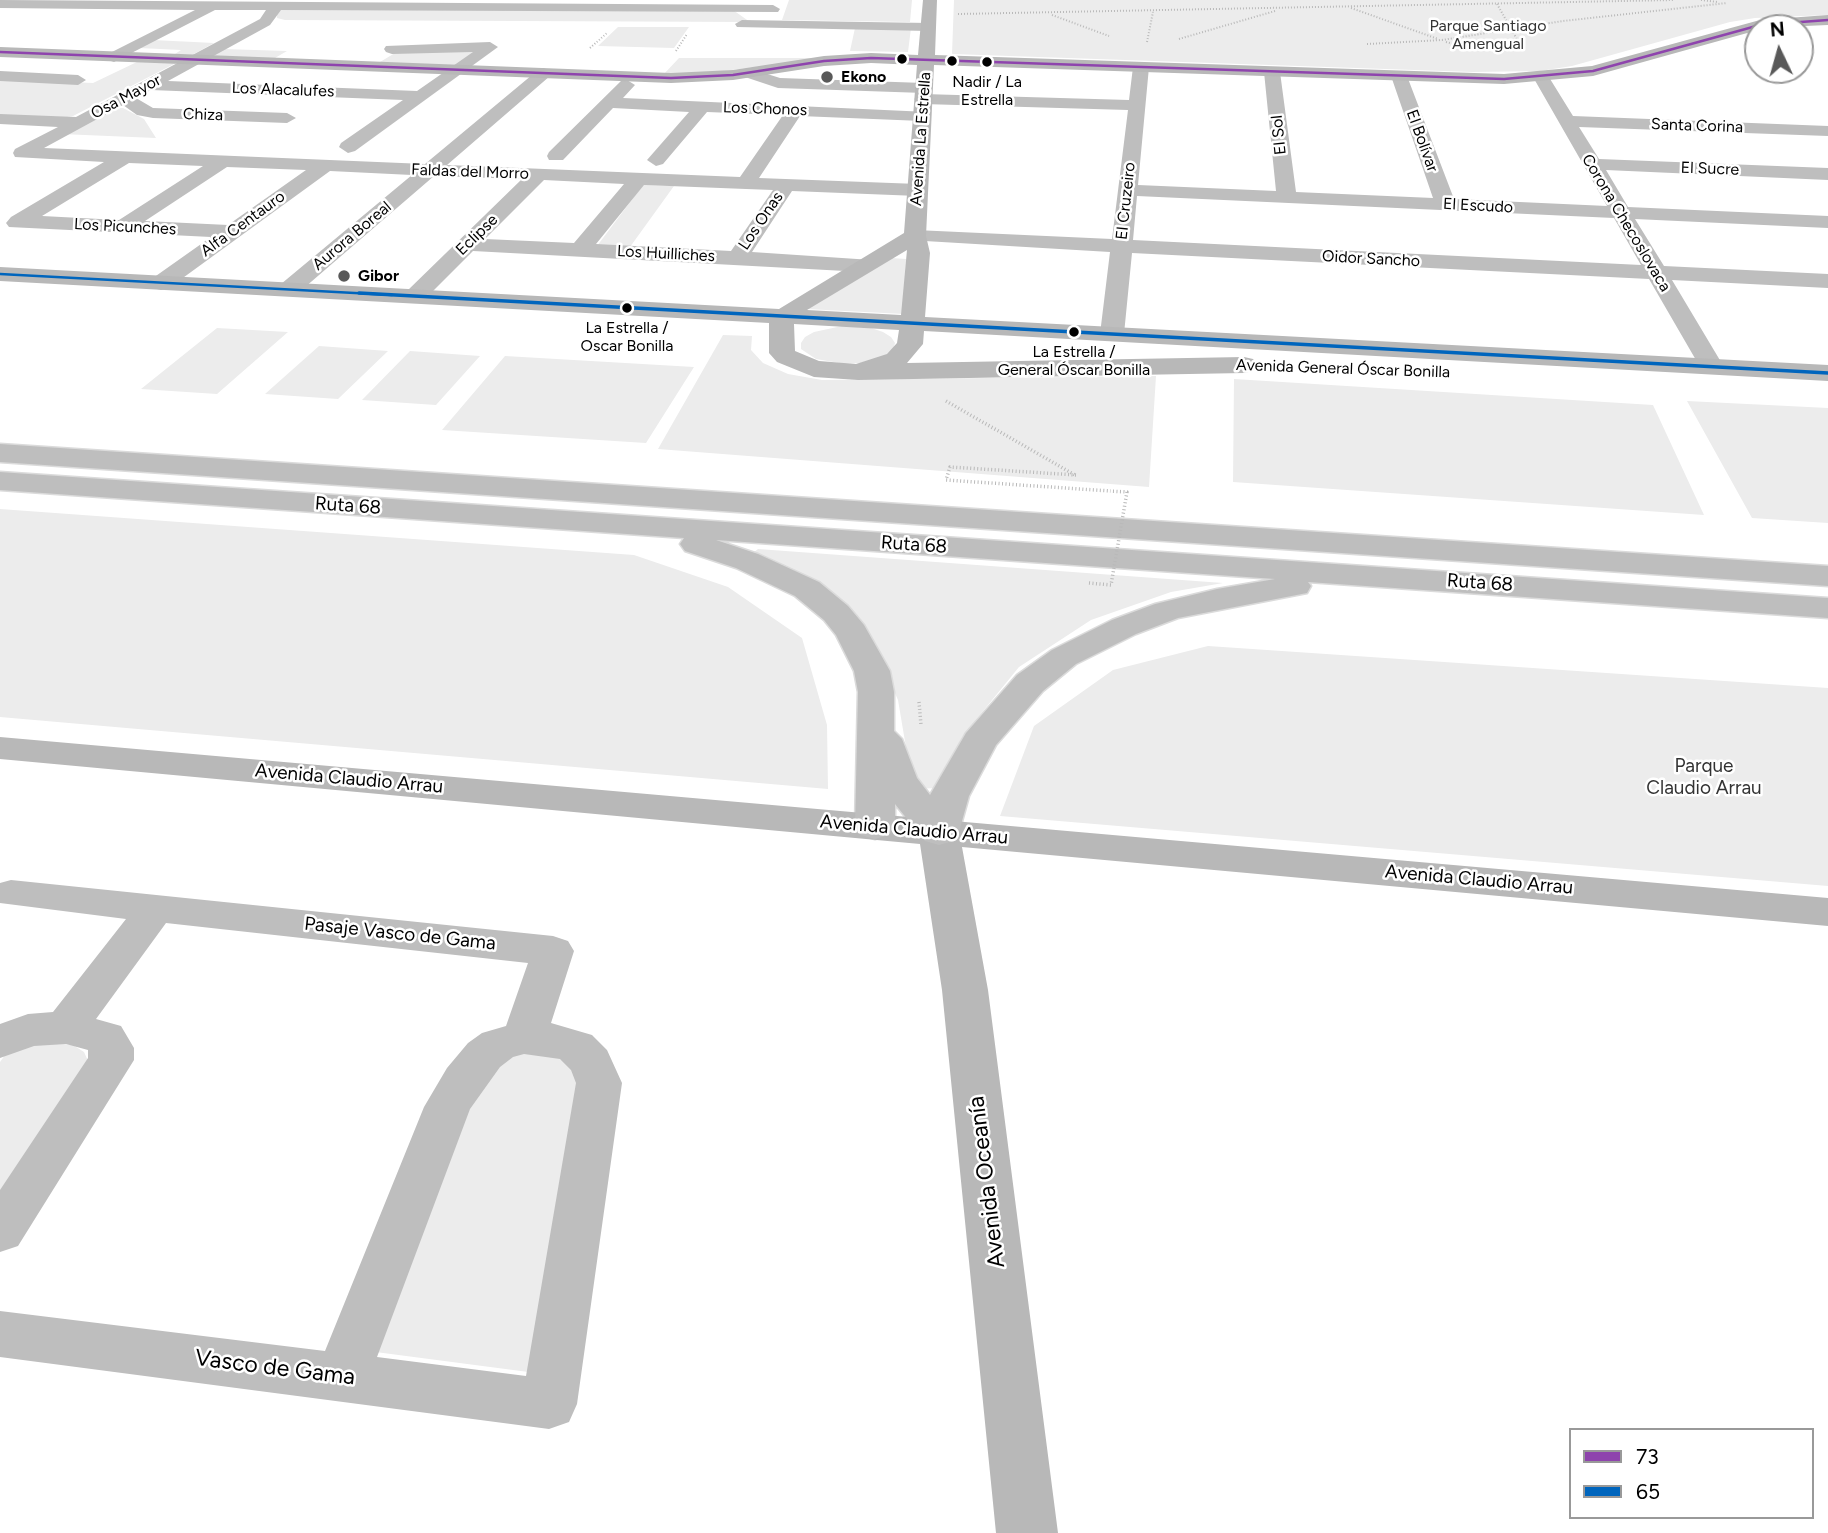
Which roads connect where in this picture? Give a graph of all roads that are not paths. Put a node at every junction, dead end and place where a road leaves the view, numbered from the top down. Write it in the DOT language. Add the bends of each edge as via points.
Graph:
graph roads {
  1 [pos="131,3"];
  2 [pos="273,3"];
  3 [pos="0,4"];
  4 [pos="487,4"];
  5 [pos="774,4"];
  6 [pos="213,6"];
  7 [pos="929,14"];
  8 [pos="1828,20"];
  9 [pos="265,22"];
  10 [pos="290,22"];
  11 [pos="435,23"];
  12 [pos="578,23"];
  13 [pos="730,24"];
  14 [pos="767,24"];
  15 [pos="490,47"];
  16 [pos="392,49"];
  17 [pos="0,52"];
  18 [pos="114,57"];
  19 [pos="927,59"];
  20 [pos="195,60"];
  21 [pos="1141,67"];
  22 [pos="454,70"];
  23 [pos="1272,72"];
  24 [pos="544,73"];
  25 [pos="748,73"];
  26 [pos="0,76"];
  27 [pos="1399,76"];
  28 [pos="636,77"];
  29 [pos="1541,77"];
  30 [pos="78,80"];
  31 [pos="148,85"];
  32 [pos="327,92"];
  33 [pos="418,96"];
  34 [pos="124,98"];
  35 [pos="923,101"];
  36 [pos="609,103"];
  37 [pos="1137,105"];
  38 [pos="702,107"];
  39 [pos="796,110"];
  40 [pos="288,118"];
  41 [pos="0,119"];
  42 [pos="1566,121"];
  43 [pos="79,122"];
  44 [pos="1828,131"];
  45 [pos="55,135"];
  46 [pos="97,137"];
  47 [pos="259,137"];
  48 [pos="348,148"];
  49 [pos="373,149"];
  50 [pos="451,152"];
  51 [pos="477,153"];
  52 [pos="17,156"];
  53 [pos="324,156"];
  54 [pos="126,157"];
  55 [pos="427,160"];
  56 [pos="656,160"];
  57 [pos="224,161"];
  58 [pos="546,162"];
  59 [pos="1591,164"];
  60 [pos="759,165"];
  61 [pos="1828,174"];
  62 [pos="638,179"];
  63 [pos="746,183"];
  64 [pos="786,185"];
  65 [pos="918,190"];
  66 [pos="1128,190"];
  67 [pos="1287,198"];
  68 [pos="1446,205"];
  69 [pos="1620,213"];
  70 [pos="1828,222"];
  71 [pos="9,227"];
  72 [pos="122,227"];
  73 [pos="232,232"];
  74 [pos="915,236"];
  75 [pos="468,244"];
  76 [pos="1121,247"];
  77 [pos="580,250"];
  78 [pos="737,258"];
  79 [pos="864,265"];
  80 [pos="1655,273"];
  81 [pos="0,274"];
  82 [pos="1828,281"];
  83 [pos="162,283"];
  84 [pos="0,286"];
  85 [pos="289,289"];
  86 [pos="415,296"];
  87 [pos="783,323"];
  88 [pos="914,323"];
  89 [pos="1112,334"];
  90 [pos="1712,367"];
  91 [pos="858,372"];
  92 [pos="1828,373"];
  93 [pos="1828,394"];
  94 [pos="0,453"];
  95 [pos="0,481"];
  96 [pos="623,525"];
  97 [pos="1828,576"];
  98 [pos="1395,578"];
  99 [pos="1828,608"];
  100 [pos="878,723"];
  101 [pos="0,748"];
  102 [pos="874,826"];
  103 [pos="939,832"];
  104 [pos="11,893"];
  105 [pos="156,908"];
  106 [pos="1828,912"];
  107 [pos="66,1028"];
  108 [pos="524,1038"];
  109 [pos="0,1042"];
  110 [pos="0,1231"];
  111 [pos="0,1334"];
  112 [pos="342,1377"];
  113 [pos="1027,1533"];
  1 -- 3 [label="street"];
  1 -- 6 [label="street"];
  2 -- 4 [label="street"];
  2 -- 6 [label="street"];
  2 -- 9 [label="street, Osa Mayor" via="274,13"];
  4 -- 5 [label="street"];
  5 -- 14 [label="street"];
  6 -- 18 [label="street"];
  7 -- 14 [label="street"];
  7 -- 19 [label="main road, Avenida La Estrella"];
  8 -- 29 [label="main road" via="1760,25 1593,71"];
  9 -- 10 [label="street"];
  9 -- 20 [label="street, Osa Mayor"];
  11 -- 12 [label="street"];
  13 -- 14 [label="street"];
  15 -- 16 [label="street"];
  15 -- 22 [label="street"];
  17 -- 18 [label="main road"];
  18 -- 20 [label="main road"];
  19 -- 21 [label="main road"];
  19 -- 25 [label="main road" via="850,58"];
  19 -- 35 [label="main road, Avenida La Estrella"];
  20 -- 22 [label="main road"];
  20 -- 31 [label="street, Osa Mayor"];
  21 -- 23 [label="main road"];
  21 -- 37 [label="street, El Cruzeiro"];
  22 -- 24 [label="main road"];
  22 -- 33 [label="street"];
  23 -- 27 [label="main road"];
  23 -- 67 [label="street, El Sol"];
  24 -- 28 [label="main road"];
  24 -- 50 [label="street, Aurora Boreal"];
  25 -- 28 [label="main road"];
  25 -- 35 [label="street" via="778,83"];
  26 -- 30 [label="street"];
  27 -- 29 [label="main road"];
  27 -- 68 [label="street, El Bolívar"];
  28 -- 36 [label="street, Eclipse"];
  29 -- 42 [label="street, Corona Checoslovaca"];
  31 -- 32 [label="street, Los Alacalufes"];
  31 -- 34 [label="street, Osa Mayor"];
  32 -- 33 [label="street, Los Alacalufes"];
  32 -- 40 [label="street"];
  33 -- 48 [label="street"];
  34 -- 40 [label="street, Chiza" via="153,113"];
  34 -- 43 [label="street, Osa Mayor"];
  35 -- 37 [label="street"];
  35 -- 39 [label="street, Los Chonos"];
  35 -- 65 [label="main road, Avenida La Estrella"];
  36 -- 38 [label="street, Los Chonos"];
  36 -- 58 [label="street, Eclipse"];
  37 -- 66 [label="street, El Cruzeiro"];
  38 -- 39 [label="street, Los Chonos"];
  38 -- 56 [label="street"];
  39 -- 60 [label="street, Los Onas"];
  40 -- 47 [label="street"];
  41 -- 43 [label="street"];
  42 -- 44 [label="street, Santa Corina"];
  42 -- 59 [label="street, Corona Checoslovaca"];
  43 -- 45 [label="street, Osa Mayor"];
  45 -- 46 [label="street"];
  45 -- 52 [label="street, Osa Mayor"];
  48 -- 49 [label="street, Faldas del Morro"];
  48 -- 53 [label="street, Faldas del Morro"];
  50 -- 51 [label="street, Faldas del Morro"];
  50 -- 55 [label="street, Aurora Boreal"];
  52 -- 54 [label="street, Faldas del Morro"];
  53 -- 55 [label="street, Faldas del Morro"];
  53 -- 57 [label="street, Faldas del Morro"];
  53 -- 73 [label="street, Alfa Centauro"];
  54 -- 57 [label="street, Faldas del Morro"];
  54 -- 71 [label="street"];
  55 -- 58 [label="street, Faldas del Morro"];
  55 -- 85 [label="street, Aurora Boreal"];
  56 -- 58 [label="street, Faldas del Morro"];
  56 -- 60 [label="street, Faldas del Morro"];
  57 -- 72 [label="street"];
  58 -- 62 [label="street, Faldas del Morro"];
  58 -- 75 [label="street, Eclipse"];
  59 -- 61 [label="street, El Sucre"];
  59 -- 69 [label="street, Corona Checoslovaca"];
  60 -- 63 [label="street, Los Onas"];
  62 -- 63 [label="street, Faldas del Morro"];
  62 -- 77 [label="street"];
  63 -- 64 [label="street, Faldas del Morro"];
  64 -- 65 [label="street, Faldas del Morro"];
  64 -- 78 [label="street, Los Onas"];
  65 -- 74 [label="main road, Avenida La Estrella"];
  66 -- 67 [label="street, El Escudo"];
  66 -- 76 [label="street, El Cruzeiro"];
  67 -- 68 [label="street, El Escudo"];
  68 -- 69 [label="street, El Escudo"];
  69 -- 70 [label="street, El Escudo"];
  69 -- 80 [label="street, Corona Checoslovaca"];
  71 -- 72 [label="street, Los Picunches"];
  72 -- 73 [label="street, Los Picunches"];
  73 -- 83 [label="street, Alfa Centauro"];
  74 -- 76 [label="street, Oidor Sancho"];
  74 -- 79 [label="main road"];
  74 -- 88 [label="main road, Avenida La Estrella" via="919,253"];
  75 -- 77 [label="street, Los Huilliches"];
  75 -- 86 [label="street, Eclipse"];
  76 -- 80 [label="street, Oidor Sancho"];
  76 -- 89 [label="street, El Cruzeiro"];
  77 -- 78 [label="street, Los Huilliches"];
  78 -- 79 [label="street, Los Huilliches"];
  79 -- 87 [label="main road" via="799,303"];
  80 -- 82 [label="street, Oidor Sancho"];
  80 -- 90 [label="street, Corona Checoslovaca"];
  81 -- 83 [label="main road, Avenida General Óscar Bonilla"];
  83 -- 85 [label="main road, Avenida General Óscar Bonilla"];
  84 -- 87 [label="main road, Avenida General Óscar Bonilla"];
  85 -- 86 [label="main road, Avenida General Óscar Bonilla"];
  86 -- 87 [label="main road, Avenida General Óscar Bonilla"];
  87 -- 88 [label="main road, Avenida General Óscar Bonilla"];
  87 -- 91 [label="main road, Avenida La Estrella" via="782,353 796,363 825,371"];
  88 -- 89 [label="main road, Avenida General Óscar Bonilla"];
  88 -- 91 [label="main road, Avenida La Estrella" via="902,356"];
  89 -- 90 [label="main road, Avenida General Óscar Bonilla"];
  90 -- 92 [label="main road, Avenida General Óscar Bonilla"];
  91 -- 93 [label="main road, Avenida General Óscar Bonilla" via="1307,366"];
  94 -- 97 [label="highway, Ruta 68"];
  95 -- 96 [label="highway, Ruta 68"];
  96 -- 98 [label="highway, Ruta 68"];
  96 -- 100 [label="highway" via="747,561 822,600 864,652 876,692"];
  98 -- 99 [label="highway, Ruta 68"];
  98 -- 103 [label="highway" via="1291,586 1217,599 1147,618 1082,647 1030,683 979,741 949,796"];
  100 -- 102 [label="highway"];
  100 -- 103 [label="highway" via="898,778"];
  101 -- 102 [label="main road, Avenida Claudio Arrau"];
  102 -- 103 [label="main road, Avenida Claudio Arrau"];
  103 -- 106 [label="main road, Avenida Claudio Arrau"];
  103 -- 113 [label="main road, Avenida Oceanía" via="965,990"];
  104 -- 105 [label="street, Pasaje Vasco de Gama"];
  105 -- 107 [label="street"];
  105 -- 108 [label="street, Pasaje Vasco de Gama" via="553,951"];
  107 -- 109 [label="street" via="28,1030"];
  107 -- 110 [label="street" via="105,1038 111,1060"];
  108 -- 112 [label="street" via="498,1045 484,1055 447,1107"];
  108 -- 112 [label="street, Vasco de Gama" via="557,1040 576,1047 591,1062 599,1083 549,1404"];
  111 -- 112 [label="street, Vasco de Gama"];
}
